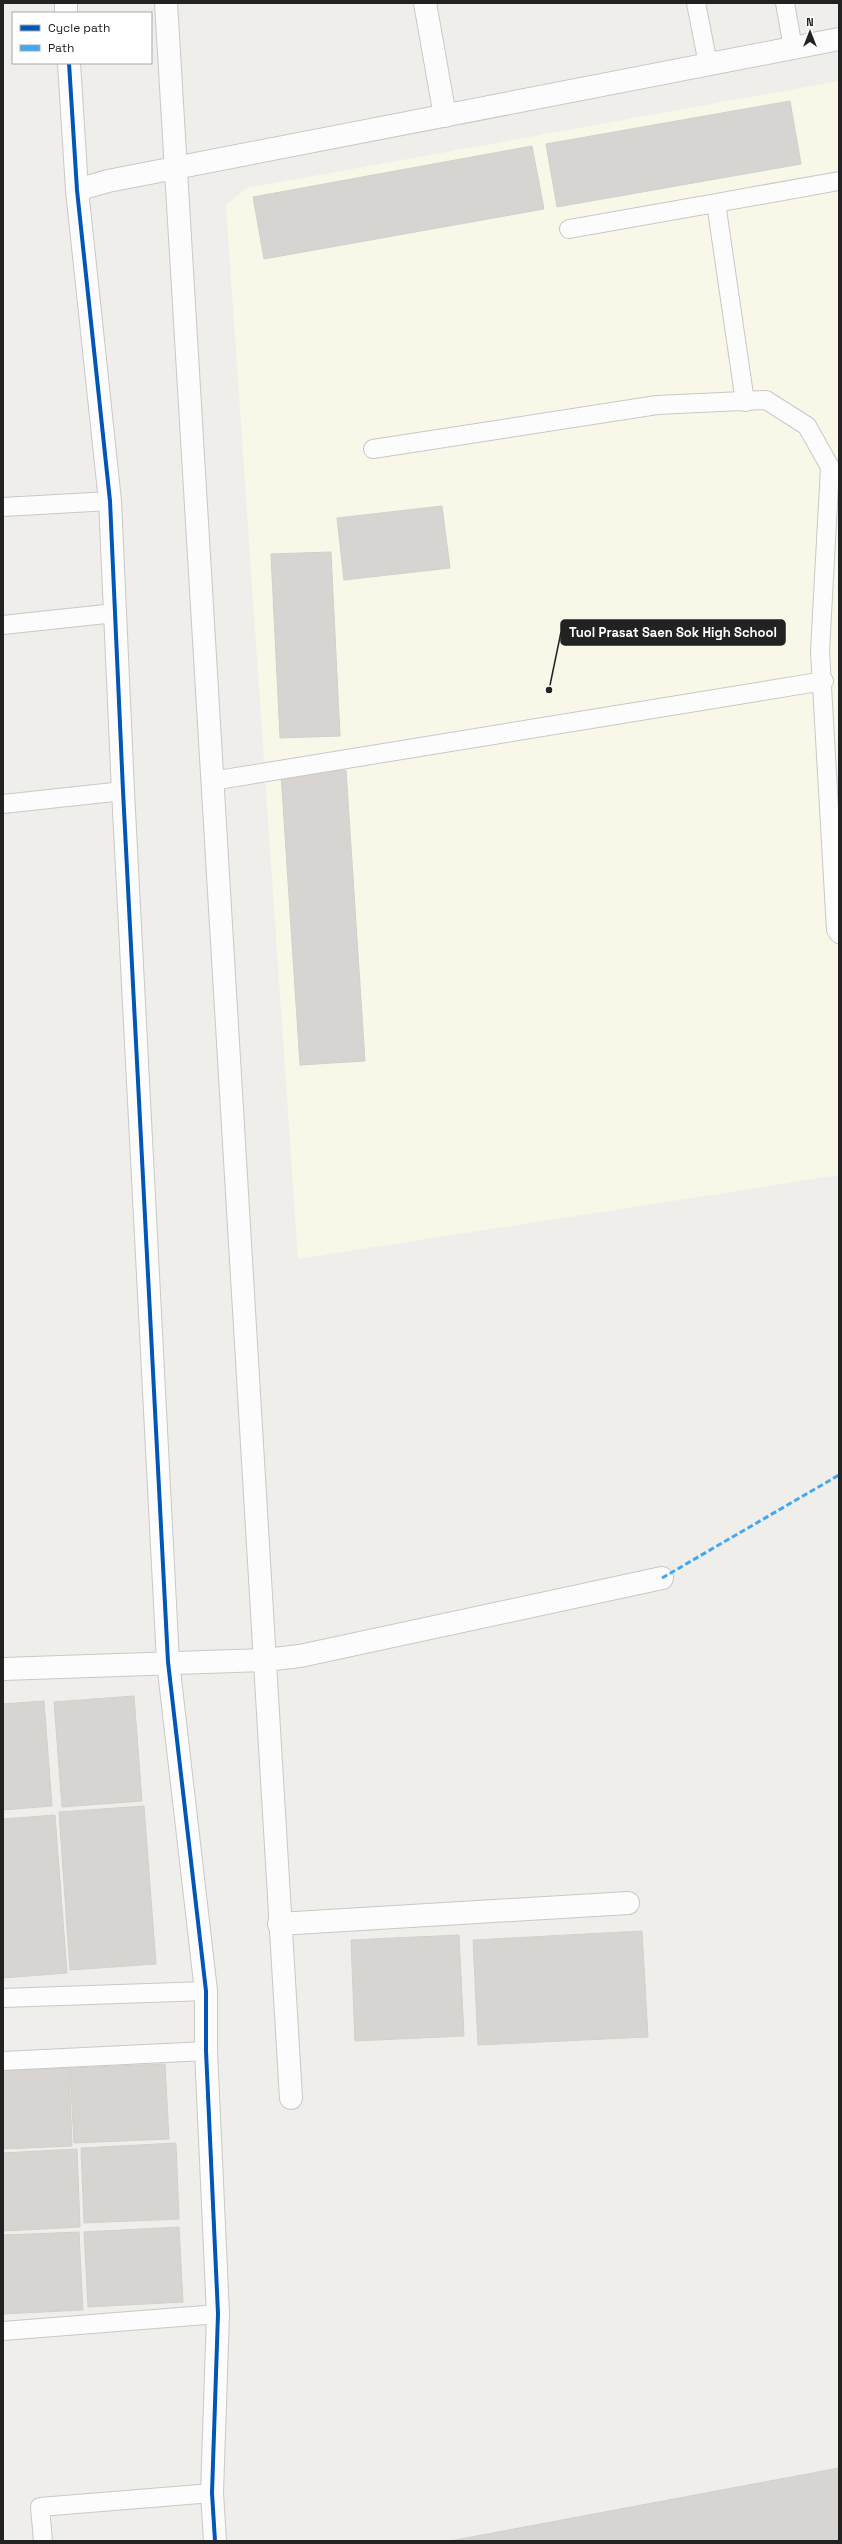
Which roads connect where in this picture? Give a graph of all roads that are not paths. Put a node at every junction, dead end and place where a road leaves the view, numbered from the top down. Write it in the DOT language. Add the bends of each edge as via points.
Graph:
graph roads {
  1 [pos="166,3"];
  2 [pos="425,3"];
  3 [pos="696,3"];
  4 [pos="785,3"];
  5 [pos="839,39"];
  6 [pos="793,48"];
  7 [pos="69,64"];
  8 [pos="708,64"];
  9 [pos="445,116"];
  10 [pos="170,170"];
  11 [pos="839,181"];
  12 [pos="77,190"];
  13 [pos="716,204"];
  14 [pos="569,229"];
  15 [pos="745,402"];
  16 [pos="373,449"];
  17 [pos="110,501"];
  18 [pos="3,507"];
  19 [pos="115,613"];
  20 [pos="3,625"];
  21 [pos="824,681"];
  22 [pos="212,781"];
  23 [pos="123,791"];
  24 [pos="3,804"];
  25 [pos="839,934"];
  26 [pos="662,1578"];
  27 [pos="257,1660"];
  28 [pos="176,1663"];
  29 [pos="3,1670"];
  30 [pos="628,1903"];
  31 [pos="279,1924"];
  32 [pos="206,1991"];
  33 [pos="3,1998"];
  34 [pos="206,2051"];
  35 [pos="3,2061"];
  36 [pos="290,2098"];
  37 [pos="218,2314"];
  38 [pos="3,2330"];
  39 [pos="212,2493"];
  40 [pos="42,2541"];
  41 [pos="215,2541"];
  1 -- 10 [label="street"];
  2 -- 9 [label="street"];
  3 -- 8 [label="lane"];
  4 -- 6 [label="lane"];
  5 -- 6 [label="street"];
  6 -- 8 [label="street"];
  7 -- 12 [label="street"];
  8 -- 9 [label="street"];
  9 -- 10 [label="street"];
  10 -- 12 [label="street" via="108,181"];
  10 -- 22 [label="street"];
  11 -- 13 [label="lane"];
  12 -- 17 [label="street"];
  13 -- 14 [label="lane"];
  13 -- 15 [label="lane"];
  15 -- 16 [label="lane" via="657,405"];
  15 -- 21 [label="lane" via="766,400 807,426 830,467 820,651"];
  17 -- 18 [label="lane"];
  17 -- 19 [label="street"];
  19 -- 20 [label="lane"];
  19 -- 23 [label="street"];
  21 -- 22 [label="lane"];
  21 -- 25 [label="lane" via="836,930"];
  22 -- 27 [label="street"];
  23 -- 24 [label="lane"];
  23 -- 28 [label="street"];
  26 -- 27 [label="street" via="300,1656"];
  27 -- 28 [label="street"];
  27 -- 31 [label="street"];
  28 -- 29 [label="street"];
  28 -- 32 [label="street"];
  30 -- 31 [label="street"];
  31 -- 36 [label="street"];
  32 -- 33 [label="lane"];
  32 -- 34 [label="street"];
  34 -- 35 [label="lane"];
  34 -- 37 [label="street"];
  37 -- 38 [label="lane"];
  37 -- 39 [label="street"];
  39 -- 40 [label="lane" via="40,2507"];
  39 -- 41 [label="street"];
}
